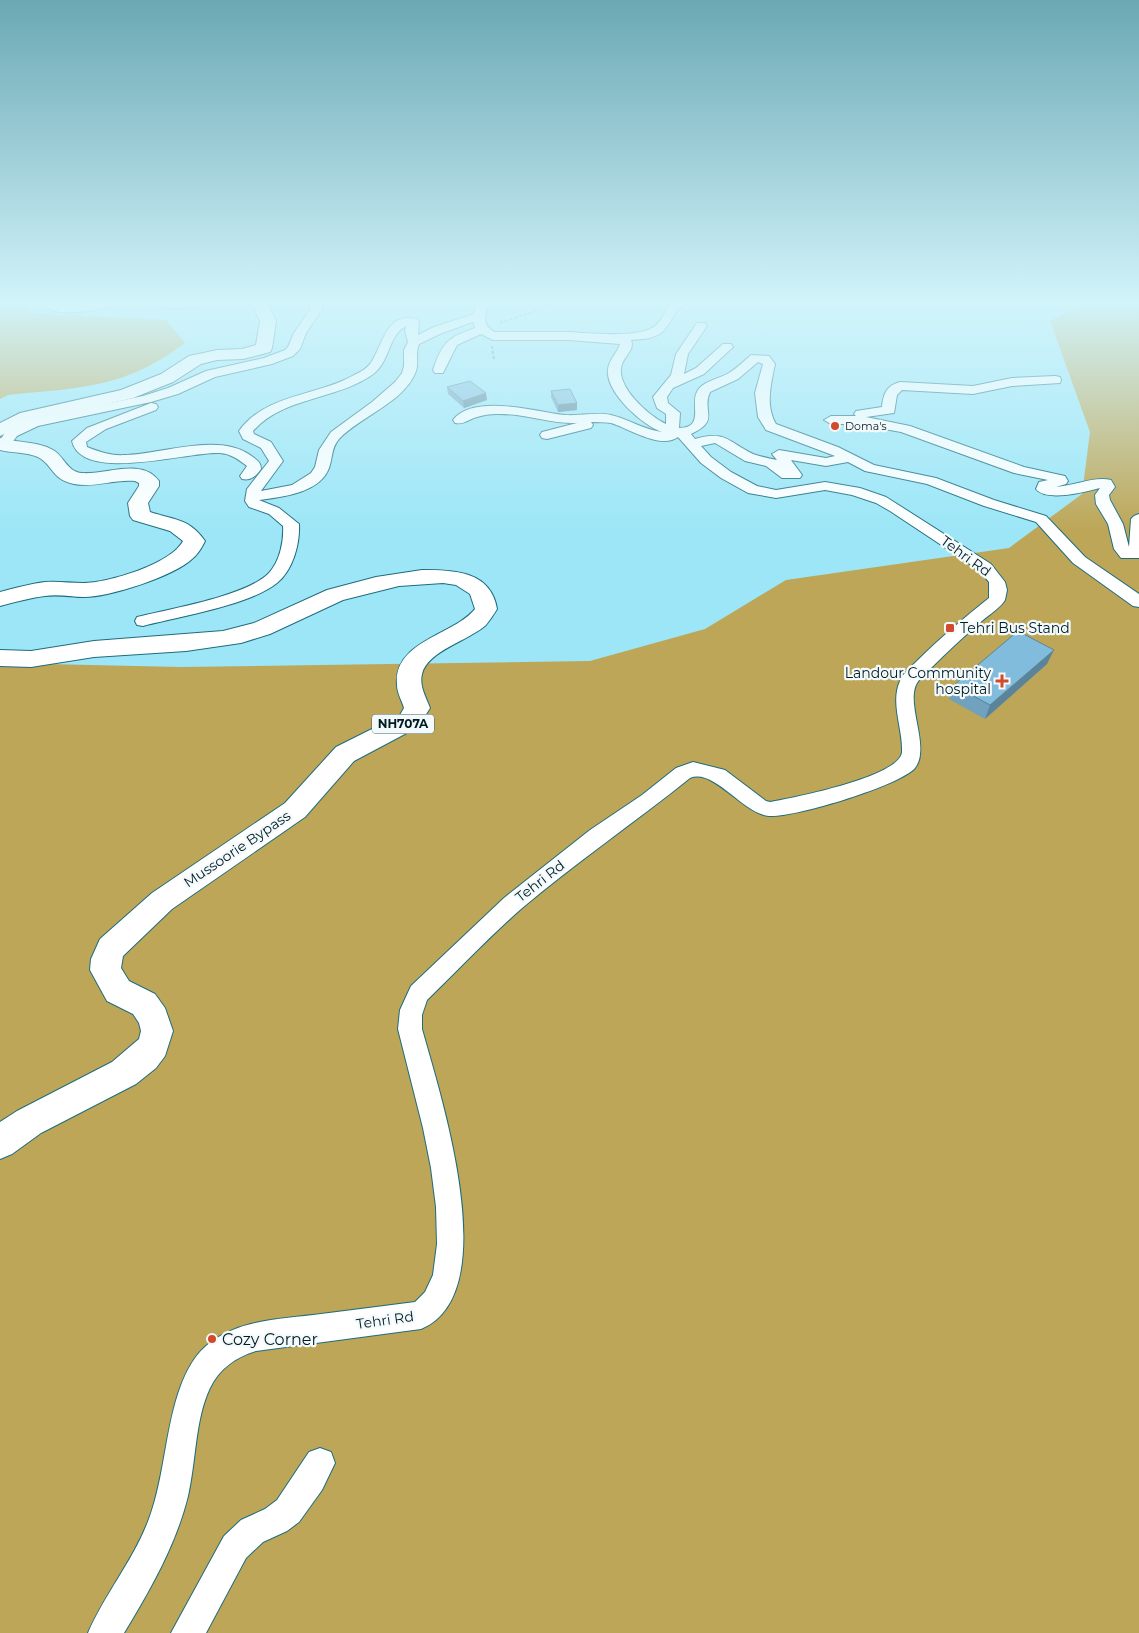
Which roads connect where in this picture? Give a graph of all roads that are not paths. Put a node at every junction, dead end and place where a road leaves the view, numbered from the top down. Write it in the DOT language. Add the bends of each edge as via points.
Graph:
graph roads {
  1 [pos="166,378"];
  2 [pos="202,378"];
  3 [pos="357,378"];
  4 [pos="405,378"];
  5 [pos="617,378"];
  6 [pos="674,378"];
  7 [pos="687,378"];
  8 [pos="728,378"];
  9 [pos="766,378"];
  10 [pos="1055,380"];
  11 [pos="187,385"];
  12 [pos="666,387"];
  13 [pos="610,419"];
  14 [pos="460,420"];
  15 [pos="831,420"];
  16 [pos="547,435"];
  17 [pos="682,436"];
  18 [pos="1,439"];
  19 [pos="833,450"];
  20 [pos="849,458"];
  21 [pos="247,476"];
  22 [pos="252,497"];
  23 [pos="1139,519"];
  24 [pos="0,599"];
  25 [pos="1139,602"];
  26 [pos="143,621"];
  27 [pos="0,658"];
  28 [pos="0,1142"];
  29 [pos="320,1463"];
  30 [pos="105,1633"];
  31 [pos="188,1633"];
  1 -- 18 [label="highway" via="127,394 27,417"];
  2 -- 11 [label="street"];
  3 -- 22 [label="street" via="337,389 276,408 249,427 246,434 266,445 276,461"];
  4 -- 22 [label="street" via="333,438 316,476 294,488"];
  5 -- 17 [label="street" via="629,401 650,421"];
  6 -- 12 [label="street"];
  7 -- 12 [label="street"];
  8 -- 17 [label="street" via="705,389 701,399 702,421"];
  9 -- 19 [label="street" via="762,393 767,422 786,434"];
  10 -- 15 [label="street" via="1012,382 973,390 900,386 892,390 886,412"];
  11 -- 18 [label="street" via="130,403 34,423"];
  11 -- 21 [label="street" via="176,396 86,433 79,441 81,449 101,457 128,460 200,450 232,450 243,454 254,465"];
  12 -- 17 [label="street" via="660,401 673,413"];
  13 -- 14 [label="street" via="567,419 485,410"];
  13 -- 16 [label="street"];
  13 -- 17 [label="street" via="655,435"];
  15 -- 19 [label="street" via="823,433"];
  15 -- 23 [label="street" via="883,424 923,434 1019,470 1060,479 1044,485 1045,490 1066,490 1106,482 1108,487 1102,494 1102,500 1127,555 1136,552"];
  17 -- 20 [label="street" via="718,439 750,458 770,463 790,475 796,475 779,454 826,462"];
  17 -- 30 [label="street, Tehri Rd" via="715,467 758,492 776,494 825,486 881,500 985,567 998,582 1000,592 997,600 945,643 909,680 905,703 911,755 908,763 896,772 864,786 798,805 770,808 760,808 718,775 693,769 683,773 596,836 512,904 419,993 411,1011 410,1028 446,1170 450,1212 451,1248 445,1278 435,1302 421,1315 256,1337 239,1341 217,1355 205,1369 192,1398 172,1498 152,1554"];
  18 -- 24 [label="highway" via="50,456 68,476 92,480 142,475 149,481 149,486 138,503 140,516 180,526 194,540 184,556 110,586 40,591"];
  19 -- 20 [label="street"];
  20 -- 25 [label="street" via="877,470 931,481 1041,520 1078,560"];
  22 -- 26 [label="street" via="254,504 274,511 291,524 286,554 275,577 250,591"];
  27 -- 28 [label="highway, Mussoorie Bypass / NH707A" via="23,660 94,649 195,642 242,635 321,600 409,578 465,580 476,586 484,598 486,609 478,620 426,652 410,671 409,685 417,708 409,722 345,754 295,810 162,900 111,948 105,970 110,979 118,991 144,1004 154,1018 157,1031 153,1046 144,1057 124,1073 29,1122"];
  29 -- 31 [label="street" via="288,1510 276,1520 252,1531 235,1547"];
}
